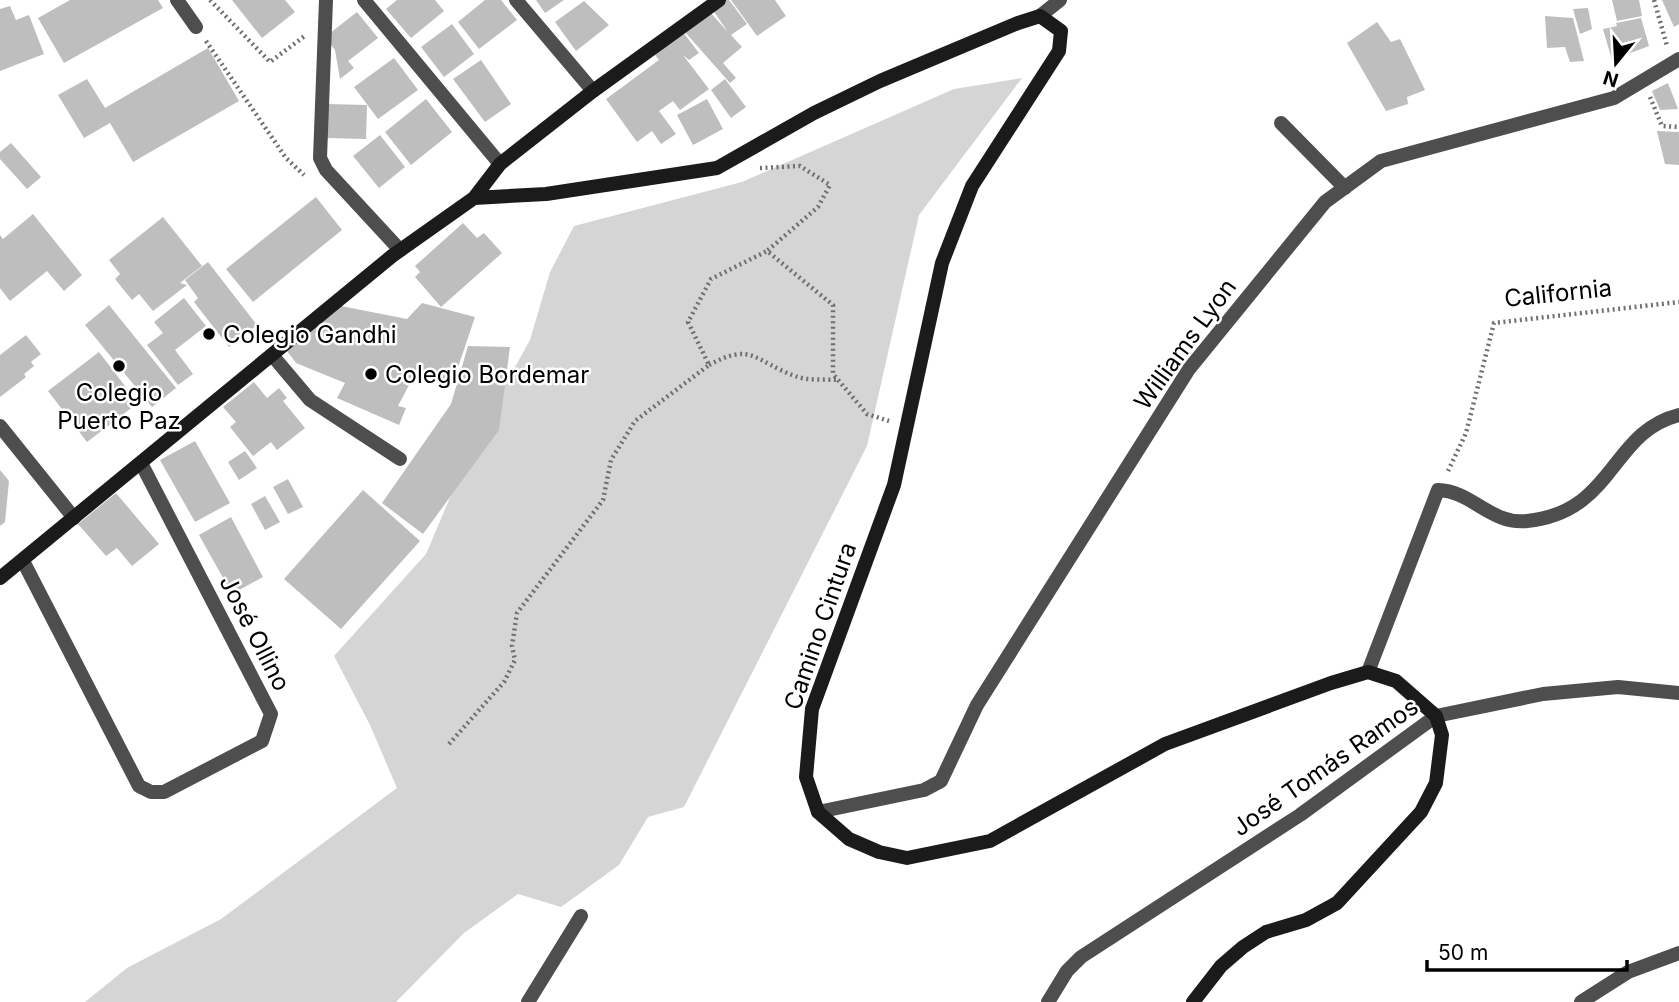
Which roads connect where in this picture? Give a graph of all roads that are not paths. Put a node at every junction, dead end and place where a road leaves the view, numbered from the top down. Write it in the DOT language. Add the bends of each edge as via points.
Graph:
graph roads {
  1 [pos="177,0"];
  2 [pos="326,0"];
  3 [pos="364,0"];
  4 [pos="516,0"];
  5 [pos="719,0"];
  6 [pos="1059,0"];
  7 [pos="1041,16"];
  8 [pos="196,27"];
  9 [pos="1676,61"];
  10 [pos="593,91"];
  11 [pos="1281,123"];
  12 [pos="500,164"];
  13 [pos="1345,188"];
  14 [pos="474,198"];
  15 [pos="400,250"];
  16 [pos="272,355"];
  17 [pos="1679,415"];
  18 [pos="0,426"];
  19 [pos="400,459"];
  20 [pos="141,463"];
  21 [pos="74,517"];
  22 [pos="23,561"];
  23 [pos="0,578"];
  24 [pos="1368,672"];
  25 [pos="1679,693"];
  26 [pos="1436,716"];
  27 [pos="818,812"];
  28 [pos="581,916"];
  29 [pos="1679,953"];
  30 [pos="528,1002"];
  31 [pos="1048,1002"];
  32 [pos="1193,1002"];
  33 [pos="1581,1002"];
  1 -- 8 [label="street"];
  2 -- 15 [label="street" via="320,158"];
  3 -- 12 [label="street"];
  4 -- 10 [label="street"];
  5 -- 10 [label="main road"];
  6 -- 7 [label="street"];
  7 -- 14 [label="main road" via="880,81 716,168 546,194"];
  7 -- 27 [label="main road, Camino Cintura" via="1061,31 1059,51 972,187 942,263 894,485 811,709 806,777"];
  9 -- 13 [label="street, Williams Lyon" via="1614,98 1381,161"];
  10 -- 12 [label="main road"];
  11 -- 13 [label="street"];
  12 -- 14 [label="main road"];
  13 -- 27 [label="street, Williams Lyon" via="1325,202 1189,369 977,705 941,781 924,790"];
  14 -- 15 [label="main road"];
  15 -- 16 [label="main road"];
  16 -- 19 [label="street" via="310,400"];
  16 -- 20 [label="main road"];
  17 -- 24 [label="street" via="1664,418 1639,436 1592,494 1553,517 1524,522 1496,518 1462,494 1438,490"];
  18 -- 21 [label="street"];
  20 -- 21 [label="main road"];
  20 -- 22 [label="street, José Ollino" via="271,714 261,741 164,792 139,786"];
  21 -- 22 [label="main road"];
  22 -- 23 [label="main road"];
  24 -- 26 [label="main road" via="1396,681"];
  24 -- 27 [label="main road" via="1165,744 990,841 907,858 849,839"];
  25 -- 26 [label="street, José Tomás Ramos" via="1618,687 1543,694"];
  26 -- 31 [label="street, José Tomás Ramos" via="1300,815 1081,957"];
  26 -- 32 [label="main road" via="1441,762 1421,813 1349,892 1321,913 1266,932 1243,947"];
  28 -- 30 [label="street"];
  29 -- 33 [label="street" via="1628,972"];
}
